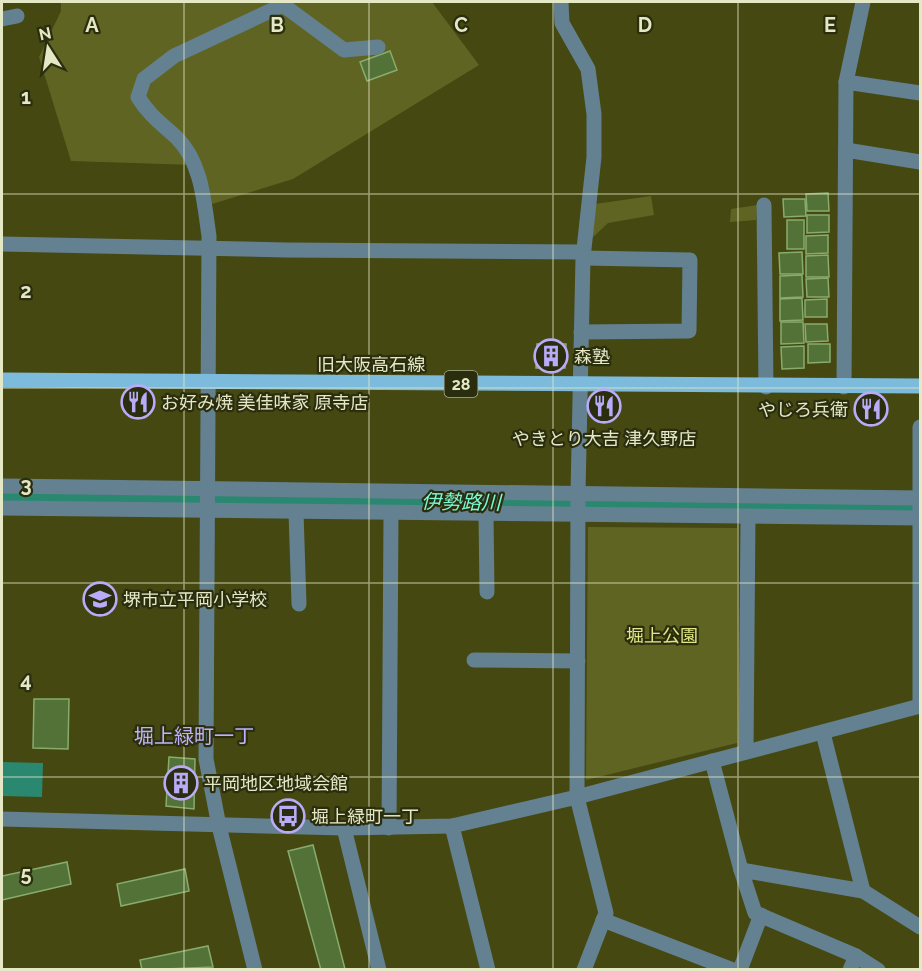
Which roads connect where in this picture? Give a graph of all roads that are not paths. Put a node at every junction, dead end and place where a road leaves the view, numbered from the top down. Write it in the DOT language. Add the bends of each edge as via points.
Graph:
graph roads {
  1 [pos="561,2"];
  2 [pos="863,2"];
  3 [pos="281,3"];
  4 [pos="17,16"];
  5 [pos="2,19"];
  6 [pos="378,47"];
  7 [pos="846,82"];
  8 [pos="921,93"];
  9 [pos="846,150"];
  10 [pos="921,162"];
  11 [pos="764,205"];
  12 [pos="2,244"];
  13 [pos="211,249"];
  14 [pos="583,255"];
  15 [pos="581,332"];
  16 [pos="2,380"];
  17 [pos="207,383"];
  18 [pos="580,384"];
  19 [pos="921,386"];
  20 [pos="766,387"];
  21 [pos="844,387"];
  22 [pos="921,427"];
  23 [pos="2,486"];
  24 [pos="578,494"];
  25 [pos="920,498"];
  26 [pos="207,499"];
  27 [pos="2,508"];
  28 [pos="296,512"];
  29 [pos="391,514"];
  30 [pos="486,514"];
  31 [pos="578,514"];
  32 [pos="748,516"];
  33 [pos="920,518"];
  34 [pos="487,592"];
  35 [pos="299,604"];
  36 [pos="474,660"];
  37 [pos="578,661"];
  38 [pos="920,706"];
  39 [pos="823,733"];
  40 [pos="746,752"];
  41 [pos="712,761"];
  42 [pos="577,797"];
  43 [pos="2,819"];
  44 [pos="219,826"];
  45 [pos="452,826"];
  46 [pos="344,828"];
  47 [pos="389,828"];
  48 [pos="741,870"];
  49 [pos="863,891"];
  50 [pos="760,915"];
  51 [pos="603,920"];
  52 [pos="921,927"];
  53 [pos="853,963"];
  54 [pos="255,969"];
  55 [pos="379,969"];
  56 [pos="488,969"];
  57 [pos="584,969"];
  58 [pos="730,969"];
  59 [pos="878,969"];
  1 -- 14 [label="street" via="562,23 588,69 594,114 594,157"];
  2 -- 7 [label="street"];
  3 -- 6 [label="street" via="344,50"];
  3 -- 13 [label="street" via="174,56 144,79 138,98 148,115 178,139 195,165"];
  4 -- 5 [label="street"];
  7 -- 8 [label="street"];
  7 -- 9 [label="street"];
  9 -- 10 [label="street"];
  9 -- 21 [label="street"];
  11 -- 20 [label="street"];
  12 -- 13 [label="street"];
  13 -- 14 [label="street"];
  13 -- 17 [label="street"];
  14 -- 15 [label="street"];
  14 -- 15 [label="street" via="690,260 689,331"];
  15 -- 18 [label="street"];
  16 -- 17 [label="main road, 旧大阪高石線 / 28"];
  17 -- 18 [label="main road, 旧大阪高石線 / 28"];
  17 -- 26 [label="street"];
  18 -- 20 [label="main road, 旧大阪高石線 / 28"];
  18 -- 24 [label="street"];
  19 -- 21 [label="main road, 旧大阪高石線 / 28"];
  20 -- 21 [label="main road, 旧大阪高石線 / 28"];
  22 -- 25 [label="street"];
  23 -- 26 [label="street"];
  24 -- 25 [label="street"];
  24 -- 26 [label="street"];
  24 -- 31 [label="street"];
  25 -- 33 [label="street"];
  26 -- 27 [label="street"];
  26 -- 28 [label="street"];
  26 -- 44 [label="street" via="206,759"];
  28 -- 29 [label="street"];
  28 -- 35 [label="street"];
  29 -- 30 [label="street"];
  29 -- 47 [label="street"];
  30 -- 31 [label="street"];
  30 -- 34 [label="street"];
  31 -- 32 [label="street"];
  31 -- 37 [label="street"];
  32 -- 33 [label="street"];
  32 -- 40 [label="street"];
  33 -- 38 [label="street"];
  36 -- 37 [label="street"];
  37 -- 42 [label="street"];
  38 -- 39 [label="street"];
  39 -- 40 [label="street"];
  39 -- 49 [label="street"];
  40 -- 41 [label="street"];
  41 -- 42 [label="street"];
  41 -- 48 [label="street"];
  42 -- 45 [label="street"];
  42 -- 51 [label="street" via="606,913"];
  43 -- 44 [label="street"];
  44 -- 46 [label="street"];
  44 -- 54 [label="street"];
  45 -- 47 [label="street"];
  45 -- 56 [label="street"];
  46 -- 47 [label="street"];
  46 -- 55 [label="street"];
  48 -- 49 [label="street"];
  48 -- 50 [label="street" via="755,913"];
  49 -- 52 [label="street"];
  50 -- 53 [label="street"];
  50 -- 58 [label="street"];
  51 -- 57 [label="street"];
  51 -- 58 [label="street"];
  53 -- 59 [label="street"];
}
